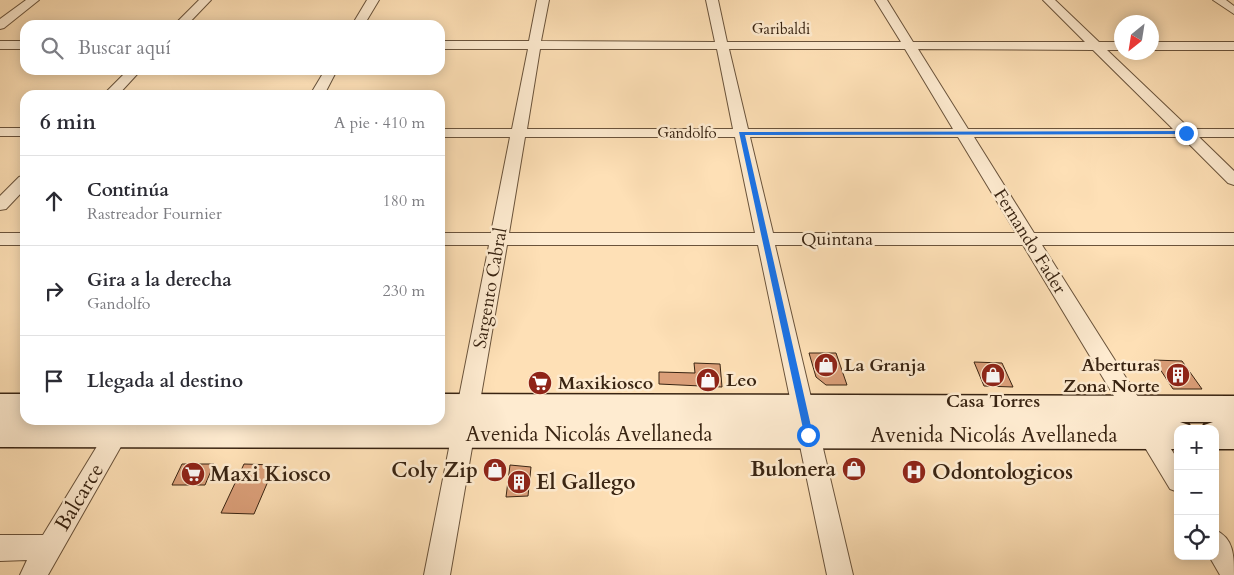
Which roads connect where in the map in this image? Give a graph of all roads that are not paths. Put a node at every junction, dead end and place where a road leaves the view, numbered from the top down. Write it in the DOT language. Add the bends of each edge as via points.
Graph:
graph roads {
  1 [pos="33,0"];
  2 [pos="204,0"];
  3 [pos="373,0"];
  4 [pos="543,0"];
  5 [pos="712,0"];
  6 [pos="881,0"];
  7 [pos="1050,0"];
  8 [pos="1219,0"];
  9 [pos="1234,11"];
  10 [pos="185,20"];
  11 [pos="361,20"];
  12 [pos="0,25"];
  13 [pos="0,44"];
  14 [pos="20,44"];
  15 [pos="445,45"];
  16 [pos="535,45"];
  17 [pos="722,45"];
  18 [pos="909,46"];
  19 [pos="1096,46"];
  20 [pos="1114,46"];
  21 [pos="1159,46"];
  22 [pos="1234,46"];
  23 [pos="130,75"];
  24 [pos="328,75"];
  25 [pos="115,90"];
  26 [pos="320,90"];
  27 [pos="0,132"];
  28 [pos="20,132"];
  29 [pos="445,133"];
  30 [pos="519,133"];
  31 [pos="742,133"];
  32 [pos="963,133"];
  33 [pos="1186,133"];
  34 [pos="1234,133"];
  35 [pos="1234,180"];
  36 [pos="20,185"];
  37 [pos="0,205"];
  38 [pos="0,239"];
  39 [pos="20,239"];
  40 [pos="445,239"];
  41 [pos="499,239"];
  42 [pos="765,239"];
  43 [pos="1028,239"];
  44 [pos="1234,239"];
  45 [pos="0,407"];
  46 [pos="20,408"];
  47 [pos="1133,409"];
  48 [pos="1234,409"];
  49 [pos="457,416"];
  50 [pos="805,421"];
  51 [pos="182,425"];
  52 [pos="121,427"];
  53 [pos="0,433"];
  54 [pos="1164,435"];
  55 [pos="1219,435"];
  56 [pos="1234,436"];
  57 [pos="1174,470"];
  58 [pos="50,546"];
  59 [pos="0,548"];
  60 [pos="1219,549"];
  61 [pos="1234,573"];
  62 [pos="33,575"];
  63 [pos="437,575"];
  64 [pos="840,575"];
  1 -- 12 [label="street"];
  2 -- 10 [label="street"];
  3 -- 11 [label="street"];
  4 -- 16 [label="street, Sargento Cabral"];
  5 -- 17 [label="street"];
  6 -- 18 [label="street, Fernando Fader"];
  7 -- 19 [label="street"];
  8 -- 9 [label="street"];
  13 -- 14 [label="street"];
  15 -- 16 [label="street, Garibaldi"];
  16 -- 17 [label="street, Garibaldi"];
  16 -- 30 [label="street, Sargento Cabral"];
  17 -- 18 [label="street, Garibaldi"];
  17 -- 31 [label="street"];
  18 -- 19 [label="street, Garibaldi"];
  18 -- 32 [label="street, Fernando Fader"];
  19 -- 20 [label="street, Garibaldi"];
  19 -- 33 [label="street"];
  21 -- 22 [label="street"];
  23 -- 25 [label="street"];
  24 -- 26 [label="street"];
  27 -- 28 [label="street"];
  29 -- 30 [label="street, Gandolfo"];
  30 -- 31 [label="street, Gandolfo"];
  30 -- 41 [label="street, Sargento Cabral"];
  31 -- 32 [label="street, Gandolfo"];
  31 -- 42 [label="street"];
  32 -- 33 [label="street, Gandolfo"];
  32 -- 43 [label="street, Fernando Fader"];
  33 -- 34 [label="street, Gandolfo"];
  33 -- 35 [label="street"];
  36 -- 37 [label="street"];
  38 -- 39 [label="street"];
  40 -- 41 [label="street, Quintana"];
  41 -- 42 [label="street, Quintana"];
  41 -- 49 [label="street, Sargento Cabral"];
  42 -- 43 [label="street, Quintana"];
  42 -- 50 [label="street"];
  43 -- 44 [label="street, Quintana"];
  43 -- 47 [label="street, Fernando Fader"];
  45 -- 46 [label="main road"];
  47 -- 48 [label="main road, Avenida Nicolás Avellaneda"];
  47 -- 50 [label="main road, Avenida Nicolás Avellaneda"];
  47 -- 54 [label="street, Fernando Fader"];
  49 -- 50 [label="main road, Avenida Nicolás Avellaneda"];
  49 -- 63 [label="street, Sargento Cabral"];
  50 -- 54 [label="main road, Avenida Nicolás Avellaneda"];
  50 -- 64 [label="street"];
  51 -- 52 [label="main road, Avenida Nicolás Avellaneda"];
  52 -- 53 [label="main road, Avenida Nicolás Avellaneda"];
  52 -- 58 [label="street, Balcarce"];
  54 -- 57 [label="street, Fernando Fader"];
  55 -- 56 [label="main road"];
  58 -- 59 [label="street"];
  58 -- 62 [label="street, Balcarce"];
  60 -- 61 [label="street"];
}
